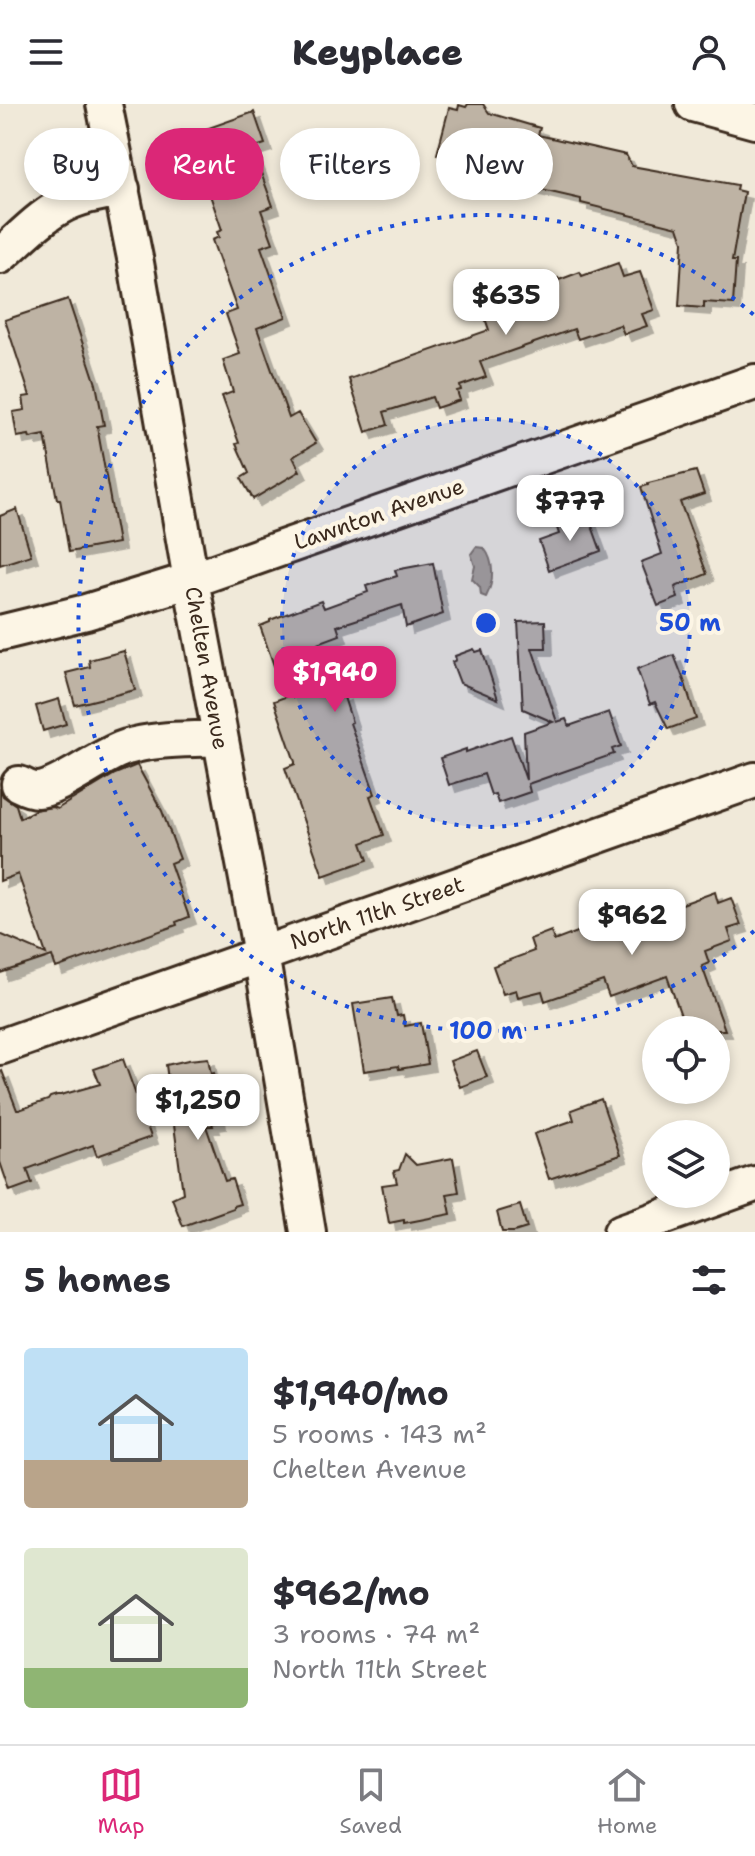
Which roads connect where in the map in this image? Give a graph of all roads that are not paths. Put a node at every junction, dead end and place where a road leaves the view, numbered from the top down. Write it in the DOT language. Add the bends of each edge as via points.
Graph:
graph roads {
  1 [pos="104,104"];
  2 [pos="693,104"];
  3 [pos="739,114"];
  4 [pos="109,128"];
  5 [pos="75,200"];
  6 [pos="124,200"];
  7 [pos="0,256"];
  8 [pos="755,382"];
  9 [pos="191,580"];
  10 [pos="0,633"];
  11 [pos="220,738"];
  12 [pos="755,780"];
  13 [pos="19,784"];
  14 [pos="261,954"];
  15 [pos="0,1047"];
  16 [pos="755,1184"];
  17 [pos="308,1232"];
  18 [pos="621,1232"];
  1 -- 4 [label="street, Chelten Avenue"];
  2 -- 3 [label="street"];
  5 -- 7 [label="street" via="51,212"];
  6 -- 9 [label="street, Chelten Avenue"];
  8 -- 9 [label="street, Lawnton Avenue"];
  9 -- 10 [label="street, Lawnton Avenue"];
  9 -- 11 [label="street, Chelten Avenue"];
  11 -- 13 [label="street" via="125,747 40,790"];
  11 -- 14 [label="street, Chelten Avenue"];
  12 -- 14 [label="street, North 11th Street"];
  14 -- 15 [label="street, North 11th Street"];
  14 -- 17 [label="street, Chelten Avenue"];
  16 -- 18 [label="street"];
}
